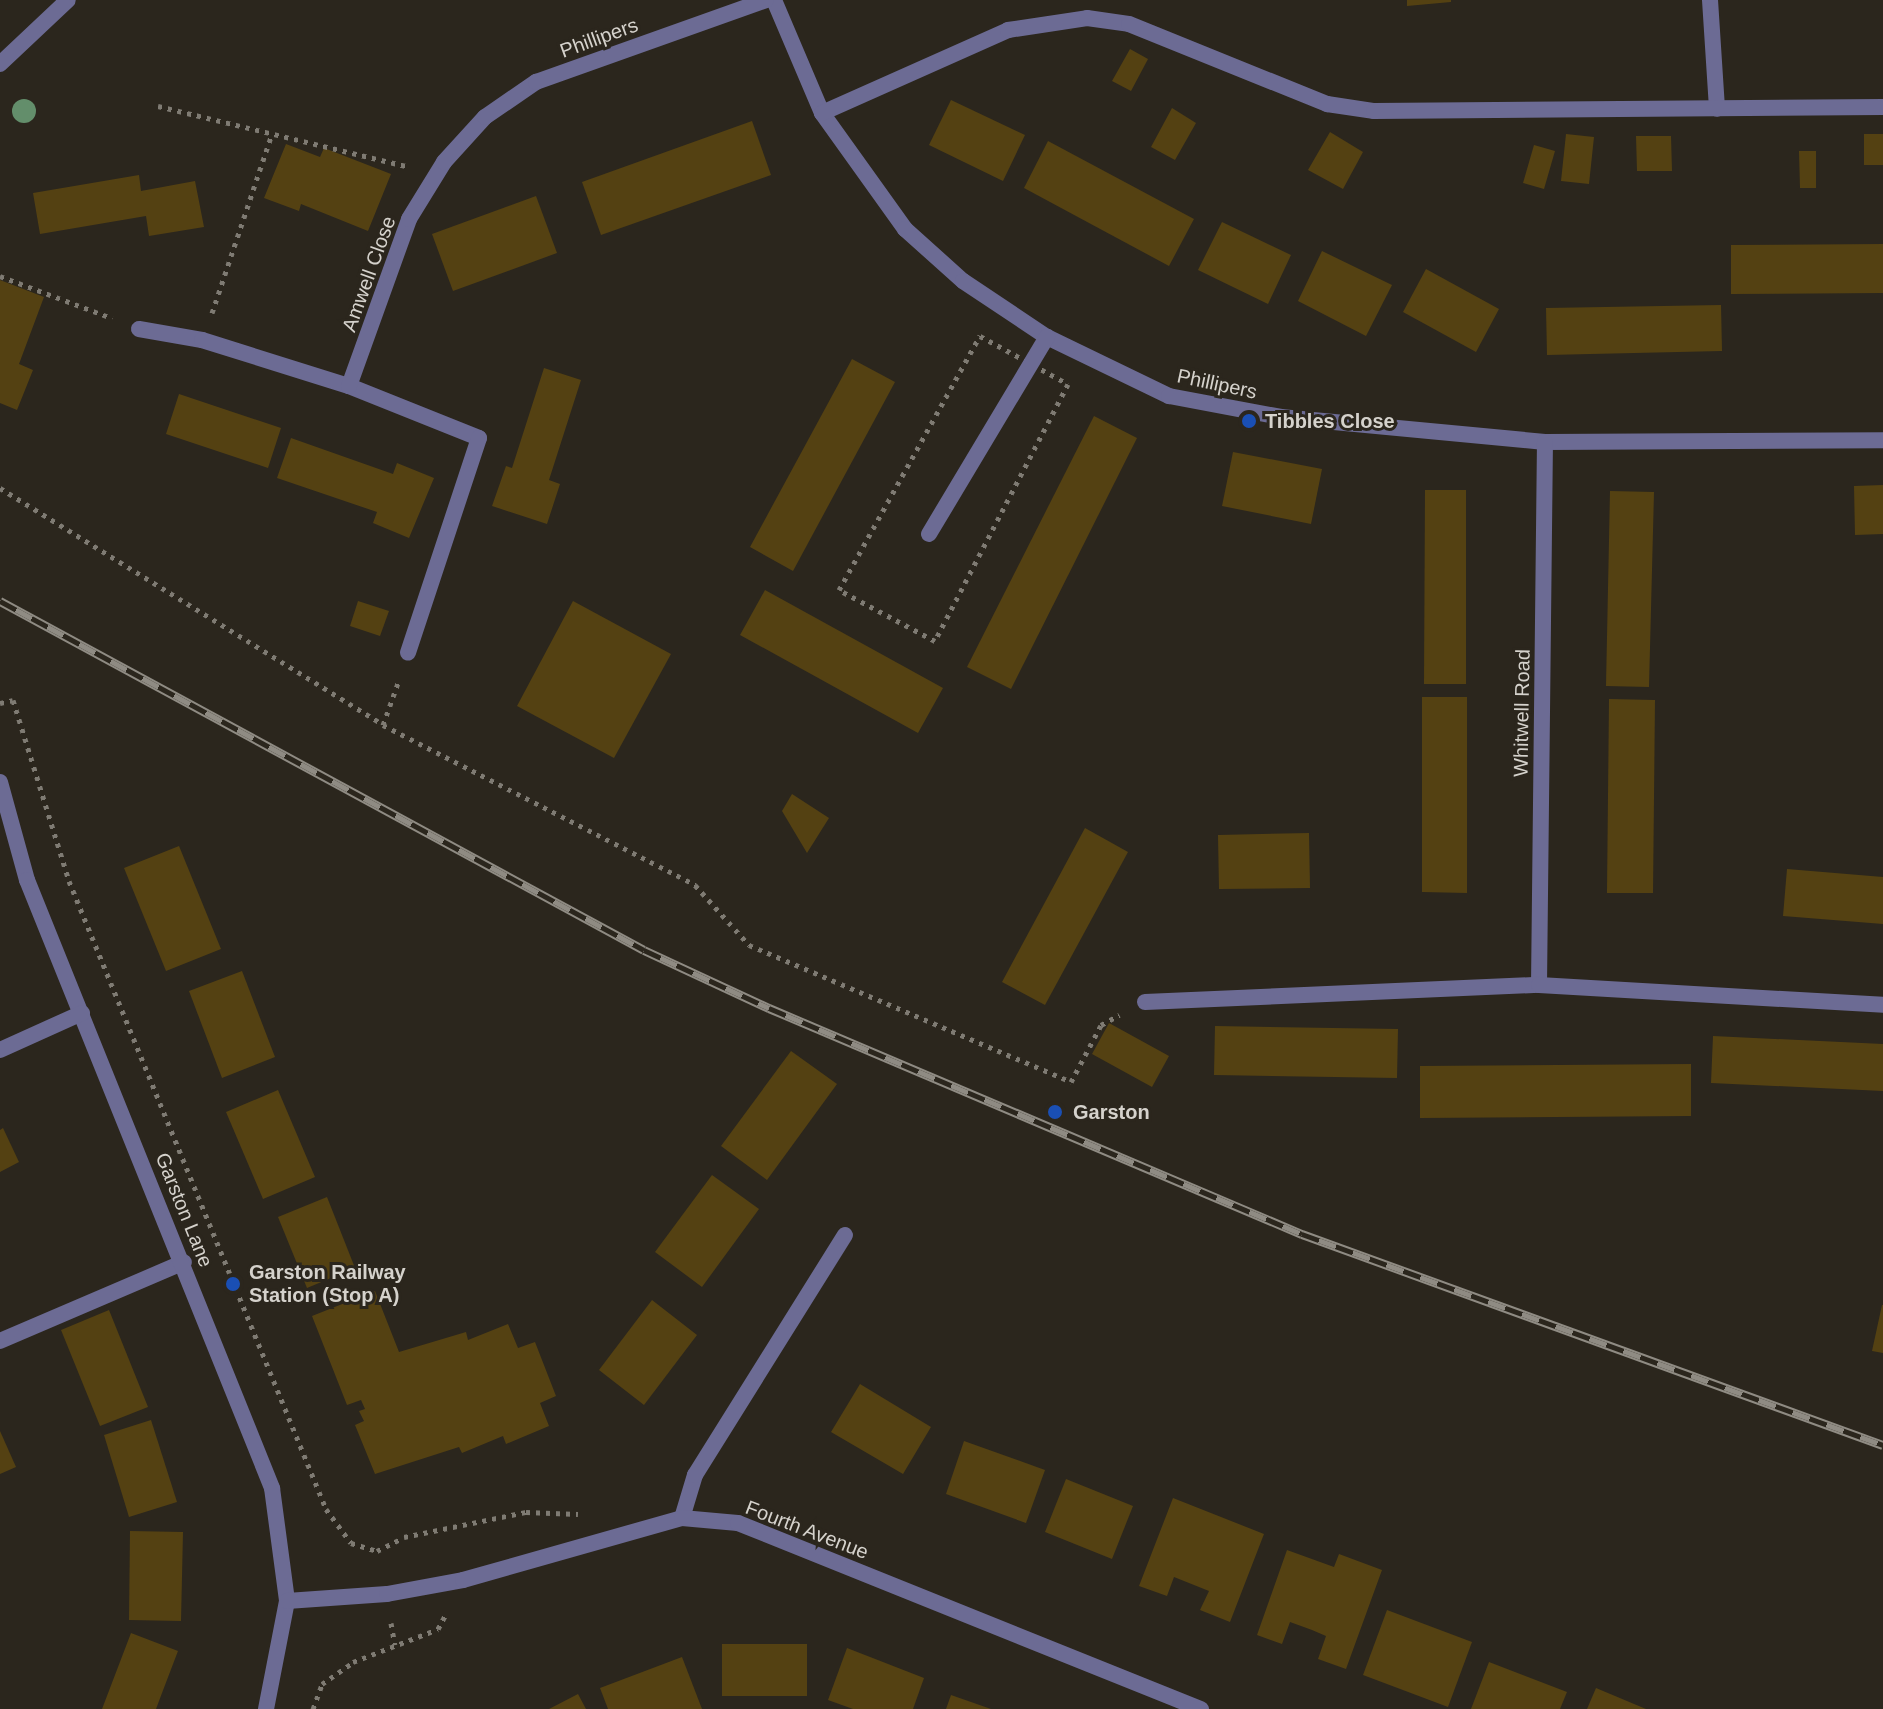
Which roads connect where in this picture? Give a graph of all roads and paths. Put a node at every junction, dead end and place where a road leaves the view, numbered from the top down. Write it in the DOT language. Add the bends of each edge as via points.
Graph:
graph roads {
  1 [pos="68,0"];
  2 [pos="766,0"];
  3 [pos="774,0"];
  4 [pos="1710,0"];
  5 [pos="0,64"];
  6 [pos="536,82"];
  7 [pos="158,106"];
  8 [pos="1883,107"];
  9 [pos="1717,109"];
  10 [pos="822,113"];
  11 [pos="272,134"];
  12 [pos="437,173"];
  13 [pos="0,276"];
  14 [pos="139,329"];
  15 [pos="1047,337"];
  16 [pos="202,340"];
  17 [pos="349,386"];
  18 [pos="1883,440"];
  19 [pos="1545,442"];
  20 [pos="0,488"];
  21 [pos="929,534"];
  22 [pos="408,653"];
  23 [pos="0,703"];
  24 [pos="383,725"];
  25 [pos="0,782"];
  26 [pos="1539,985"];
  27 [pos="1145,1002"];
  28 [pos="1883,1005"];
  29 [pos="82,1013"];
  30 [pos="0,1050"];
  31 [pos="845,1235"];
  32 [pos="184,1262"];
  33 [pos="0,1341"];
  34 [pos="577,1512"];
  35 [pos="682,1518"];
  36 [pos="287,1601"];
  37 [pos="438,1629"];
  38 [pos="266,1709"];
  39 [pos="313,1709"];
  40 [pos="1201,1709"];
  1 -- 5 [label="street"];
  2 -- 6 [label="street, Phillipers"];
  3 -- 10 [label="street, Phillipers"];
  4 -- 9 [label="street"];
  6 -- 12 [label="street, Amwell Close" via="485,117"];
  7 -- 11 [label="path"];
  8 -- 9 [label="street"];
  9 -- 10 [label="street" via="1374,111 1327,104 1129,24 1087,18 1008,30"];
  10 -- 15 [label="street, Phillipers" via="905,229 963,281"];
  11 -- 12 [label="path"];
  11 -- 16 [label="path"];
  12 -- 17 [label="street, Amwell Close" via="409,219"];
  13 -- 14 [label="path"];
  14 -- 16 [label="street"];
  15 -- 19 [label="street, Phillipers" via="1169,396 1281,417"];
  15 -- 21 [label="street"];
  16 -- 17 [label="street"];
  17 -- 22 [label="street" via="479,438"];
  18 -- 19 [label="street, Phillipers"];
  19 -- 26 [label="street, Whitwell Road"];
  20 -- 24 [label="path"];
  22 -- 24 [label="path"];
  23 -- 34 [label="path" via="13,700 69,881 326,1509 351,1543 377,1551 404,1537 526,1512"];
  24 -- 27 [label="path" via="695,885 749,945 1071,1082 1101,1025"];
  25 -- 29 [label="street, Garston Lane" via="27,880"];
  26 -- 27 [label="street"];
  26 -- 28 [label="street"];
  29 -- 30 [label="street"];
  29 -- 32 [label="street, Garston Lane"];
  31 -- 35 [label="street" via="695,1475"];
  32 -- 33 [label="street"];
  32 -- 36 [label="street, Garston Lane" via="272,1488"];
  35 -- 36 [label="street, Fourth Avenue" via="463,1580 387,1594"];
  35 -- 40 [label="street, Fourth Avenue" via="738,1523"];
  36 -- 38 [label="street, Garston Lane"];
  37 -- 39 [label="path" via="353,1662 322,1684"];
}
